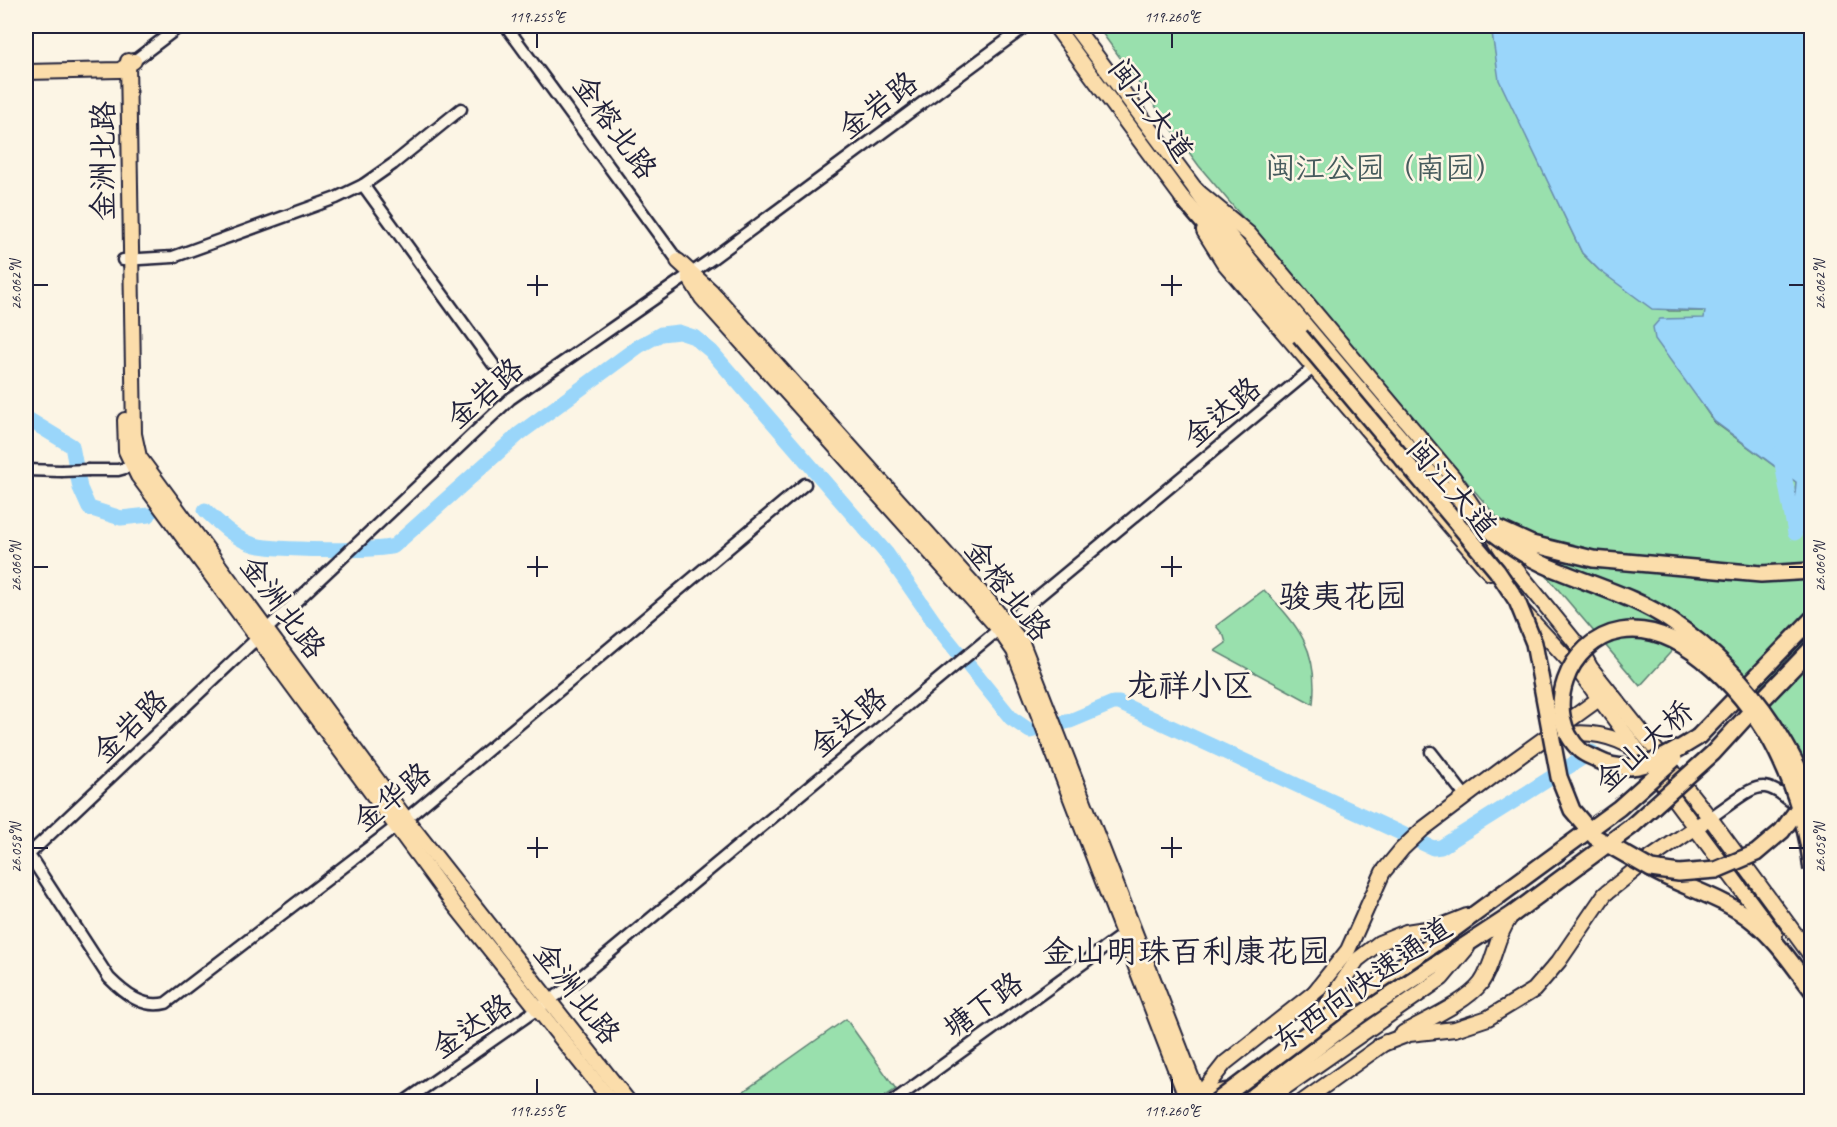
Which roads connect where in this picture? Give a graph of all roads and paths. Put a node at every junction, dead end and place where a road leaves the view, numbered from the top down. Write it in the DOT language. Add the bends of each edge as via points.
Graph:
graph roads {
  1 [pos="180,26"];
  2 [pos="506,26"];
  3 [pos="1026,26"];
  4 [pos="1055,26"];
  5 [pos="1074,26"];
  6 [pos="26,62"];
  7 [pos="126,64"];
  8 [pos="26,72"];
  9 [pos="461,109"];
  10 [pos="363,185"];
  11 [pos="1190,194"];
  12 [pos="127,260"];
  13 [pos="678,261"];
  14 [pos="689,274"];
  15 [pos="1304,333"];
  16 [pos="493,364"];
  17 [pos="1313,368"];
  18 [pos="138,465"];
  19 [pos="26,470"];
  20 [pos="805,484"];
  21 [pos="1473,517"];
  22 [pos="1812,572"];
  23 [pos="1812,620"];
  24 [pos="1002,624"];
  25 [pos="262,633"];
  26 [pos="1812,648"];
  27 [pos="1605,694"];
  28 [pos="1698,737"];
  29 [pos="1536,746"];
  30 [pos="1431,752"];
  31 [pos="1640,752"];
  32 [pos="1812,790"];
  33 [pos="1466,797"];
  34 [pos="1812,809"];
  35 [pos="1710,818"];
  36 [pos="1812,819"];
  37 [pos="401,823"];
  38 [pos="1696,827"];
  39 [pos="27,856"];
  40 [pos="1651,869"];
  41 [pos="1812,870"];
  42 [pos="1499,896"];
  43 [pos="1475,913"];
  44 [pos="1513,914"];
  45 [pos="1127,931"];
  46 [pos="1483,933"];
  47 [pos="1812,957"];
  48 [pos="1357,960"];
  49 [pos="1812,984"];
  50 [pos="1812,990"];
  51 [pos="1313,994"];
  52 [pos="549,1002"];
  53 [pos="537,1011"];
  54 [pos="1380,1045"];
  55 [pos="1195,1100"];
  56 [pos="404,1101"];
  57 [pos="612,1101"];
  58 [pos="629,1101"];
  59 [pos="892,1101"];
  60 [pos="1216,1101"];
  61 [pos="1246,1101"];
  62 [pos="1264,1101"];
  63 [pos="1302,1101"];
  1 -- 7 [label="street"];
  2 -- 13 [label="street, 金榕北路"];
  3 -- 14 [label="street, 金岩路"];
  4 -- 11 [label="main road, 闽江大道"];
  5 -- 11 [label="main road, 闽江大道"];
  6 -- 7 [label="main road"];
  7 -- 8 [label="main road"];
  7 -- 12 [label="main road, 金洲北路"];
  9 -- 10 [label="street"];
  10 -- 12 [label="street" via="173,257"];
  10 -- 16 [label="street"];
  11 -- 15 [label="highway"];
  11 -- 17 [label="main road, 闽江大道" via="1224,263"];
  11 -- 27 [label="main road, 闽江大道" via="1249,234 1453,477 1511,563 1580,648"];
  12 -- 18 [label="main road, 金洲北路"];
  13 -- 14 [label="main road, 金榕北路"];
  14 -- 24 [label="main road, 金榕北路" via="711,291"];
  14 -- 25 [label="street, 金岩路" via="510,399"];
  15 -- 21 [label="highway"];
  15 -- 40 [label="highway, bridge" via="1497,571 1517,601 1534,643 1559,777 1572,810 1595,837"];
  17 -- 24 [label="street, 金达路"];
  17 -- 27 [label="main road, 闽江大道"];
  18 -- 19 [label="street, bridge"];
  18 -- 25 [label="main road, 金洲北路"];
  20 -- 37 [label="street, 金华路"];
  21 -- 22 [label="highway, bridge" via="1533,544 1593,560 1761,574"];
  21 -- 34 [label="highway, bridge" via="1544,565 1631,599 1670,620 1725,663 1757,700 1787,747"];
  23 -- 28 [label="highway, 金山大桥, bridge"];
  24 -- 45 [label="main road, 金榕北路" via="1022,643"];
  24 -- 52 [label="street, 金达路"];
  25 -- 37 [label="main road, 金洲北路"];
  25 -- 39 [label="street, 金岩路"];
  26 -- 44 [label="highway, 金山大桥, bridge" via="1713,753 1641,819"];
  27 -- 29 [label="main road"];
  27 -- 31 [label="main road, 闽江大道"];
  27 -- 35 [label="main road, 闽江大道"];
  28 -- 41 [label="highway, bridge" via="1660,761 1635,766 1607,765 1581,751 1567,730 1562,706 1564,680 1575,659 1595,641 1620,631 1649,630 1677,639 1715,670 1749,708 1777,751 1798,801"];
  28 -- 42 [label="highway, 金山大桥, bridge" via="1619,808"];
  29 -- 31 [label="main road" via="1561,735 1580,733 1612,739"];
  29 -- 33 [label="main road"];
  30 -- 33 [label="street"];
  31 -- 38 [label="main road, 闽江大道"];
  32 -- 40 [label="highway, bridge" via="1782,831 1756,852 1716,870 1680,873"];
  33 -- 51 [label="main road" via="1424,829 1383,872 1348,950"];
  35 -- 36 [label="street" via="1746,793 1764,786 1773,788"];
  35 -- 38 [label="main road"];
  35 -- 47 [label="main road, 闽江大道"];
  37 -- 39 [label="street, 金华路" via="159,1005 132,998 109,978"];
  37 -- 52 [label="main road, 金洲北路"];
  37 -- 53 [label="main road, 金洲北路"];
  38 -- 49 [label="main road, 闽江大道"];
  38 -- 54 [label="main road" via="1605,894 1534,990 1488,1017 1455,1029 1409,1034"];
  40 -- 50 [label="highway" via="1730,906 1754,922 1776,943"];
  42 -- 43 [label="highway, 东西向快速通道"];
  43 -- 48 [label="main road" via="1439,927 1406,932"];
  43 -- 60 [label="highway, 东西向快速通道, bridge"];
  44 -- 46 [label="highway, 东西向快速通道"];
  44 -- 54 [label="main road" via="1500,931 1481,984"];
  45 -- 55 [label="main road, 金榕北路"];
  45 -- 59 [label="street, 塘下路"];
  46 -- 61 [label="highway, 东西向快速通道" via="1362,1013"];
  46 -- 62 [label="main road" via="1442,978"];
  48 -- 51 [label="main road"];
  48 -- 55 [label="main road" via="1318,1020 1291,1050 1240,1088"];
  51 -- 55 [label="main road" via="1225,1063"];
  52 -- 53 [label="street, 金达路"];
  52 -- 58 [label="main road, 金洲北路"];
  53 -- 56 [label="street, 金达路"];
  53 -- 57 [label="main road, 金洲北路"];
  54 -- 63 [label="main road"];
}
